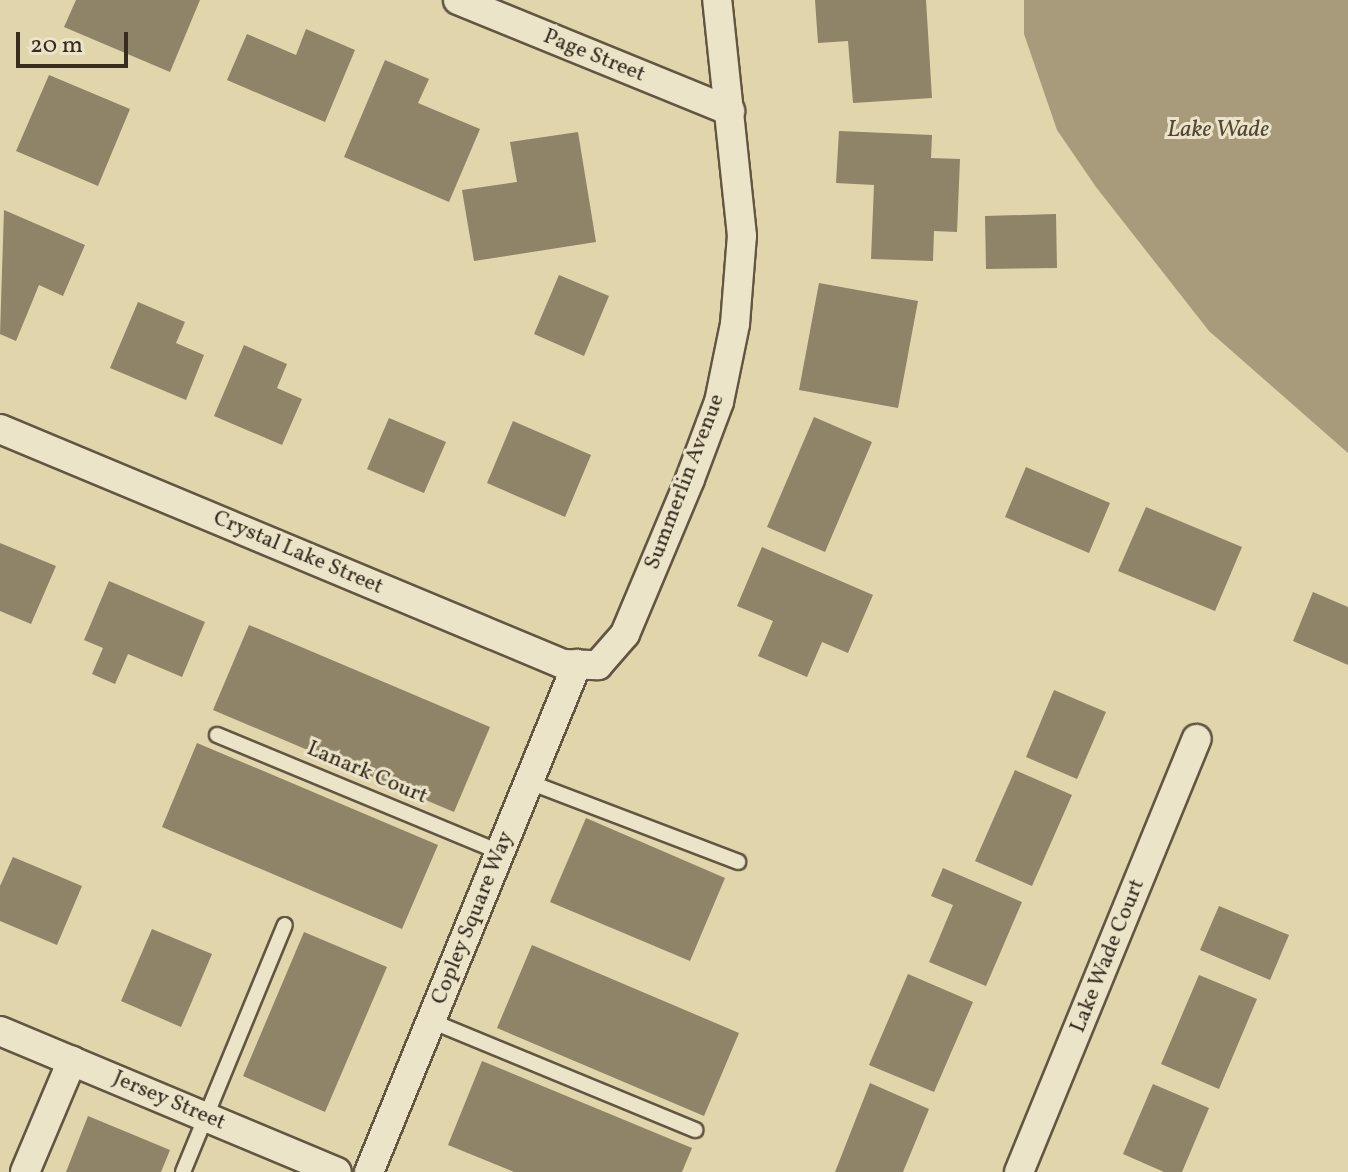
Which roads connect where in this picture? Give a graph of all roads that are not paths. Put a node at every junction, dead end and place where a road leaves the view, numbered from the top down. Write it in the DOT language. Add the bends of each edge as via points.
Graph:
graph roads {
  1 [pos="458,0"];
  2 [pos="717,0"];
  3 [pos="730,111"];
  4 [pos="0,429"];
  5 [pos="588,664"];
  6 [pos="217,735"];
  7 [pos="1197,739"];
  8 [pos="529,782"];
  9 [pos="500,852"];
  10 [pos="738,862"];
  11 [pos="285,925"];
  12 [pos="431,1021"];
  13 [pos="0,1031"];
  14 [pos="72,1061"];
  15 [pos="206,1117"];
  16 [pos="695,1130"];
  17 [pos="25,1172"];
  18 [pos="183,1172"];
  19 [pos="337,1172"];
  20 [pos="369,1172"];
  21 [pos="1019,1172"];
  1 -- 3 [label="street, Page Street"];
  2 -- 3 [label="street, Summerlin Avenue"];
  3 -- 5 [label="street, Summerlin Avenue" via="742,236 735,324 719,402 625,634"];
  4 -- 5 [label="street, Crystal Lake Street" via="563,664"];
  5 -- 8 [label="street, Copley Square Way"];
  6 -- 9 [label="lane, Lanark Court"];
  7 -- 21 [label="street, Lake Wade Court"];
  8 -- 9 [label="street, Copley Square Way"];
  8 -- 10 [label="lane"];
  9 -- 12 [label="street, Copley Square Way"];
  11 -- 15 [label="lane"];
  12 -- 16 [label="lane"];
  12 -- 20 [label="street, Copley Square Way"];
  13 -- 14 [label="street, Jersey Street"];
  14 -- 15 [label="street, Jersey Street"];
  14 -- 17 [label="street"];
  15 -- 18 [label="lane"];
  15 -- 19 [label="street, Jersey Street"];
}
